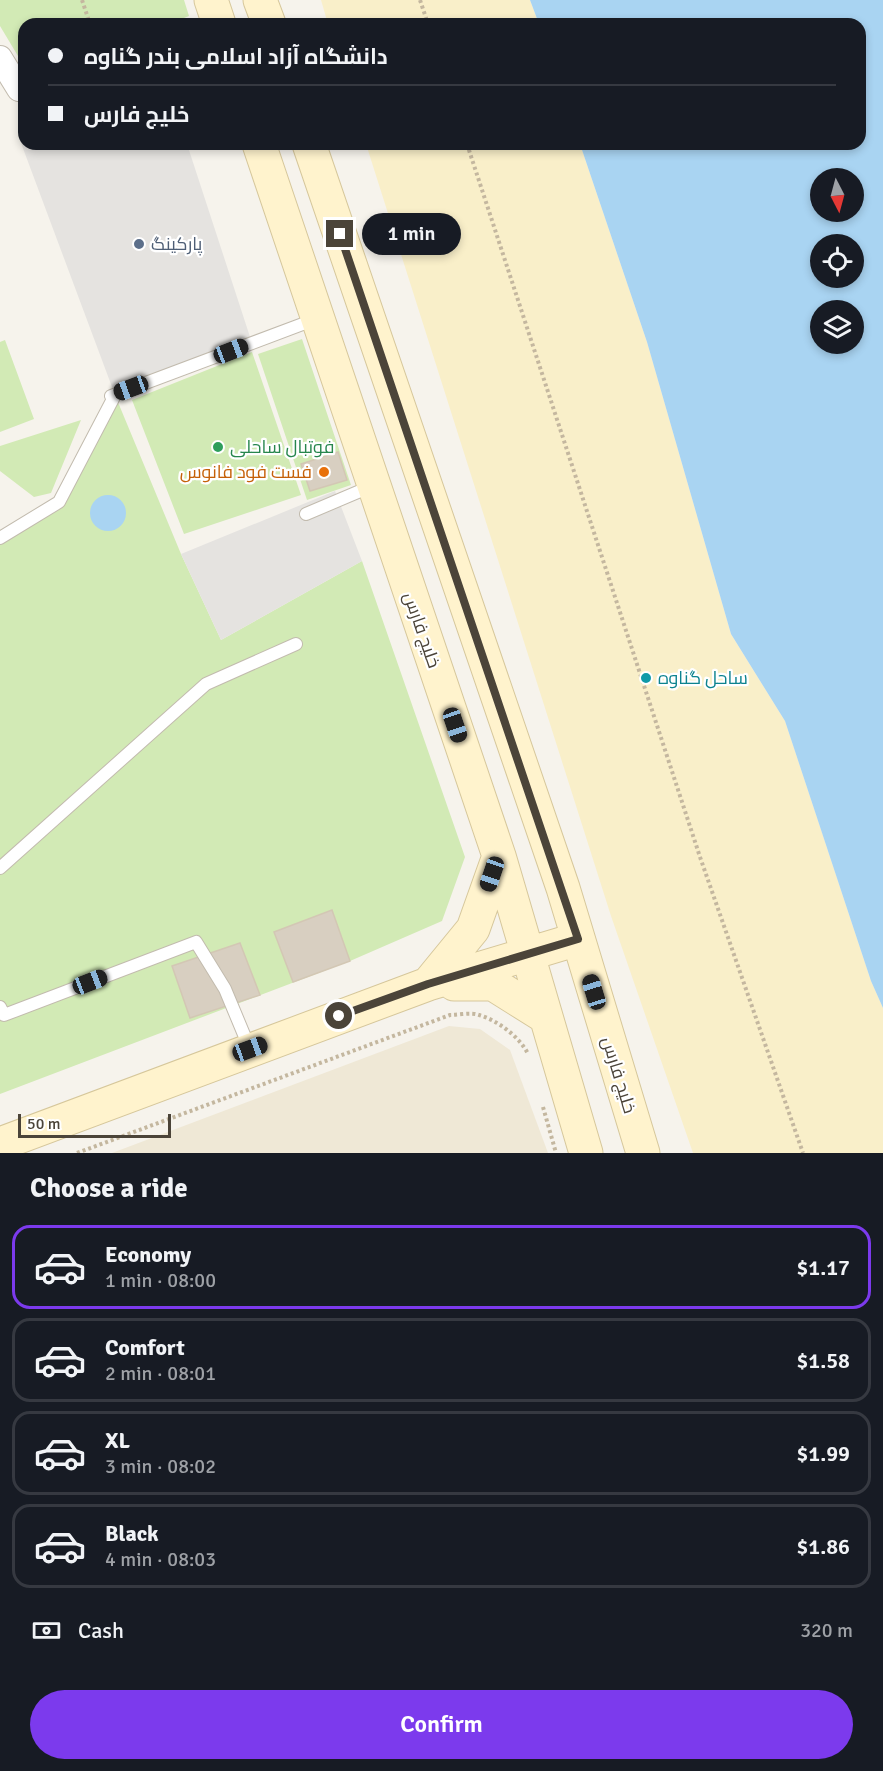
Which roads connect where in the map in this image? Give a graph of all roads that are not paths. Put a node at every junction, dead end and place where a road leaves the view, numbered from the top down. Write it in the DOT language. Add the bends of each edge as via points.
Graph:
graph roads {
  1 [pos="260,0"];
  2 [pos="266,18"];
  3 [pos="0,58"];
  4 [pos="18,85"];
  5 [pos="261,150"];
  6 [pos="311,150"];
  7 [pos="317,318"];
  8 [pos="374,485"];
  9 [pos="306,514"];
  10 [pos="0,538"];
  11 [pos="296,644"];
  12 [pos="499,856"];
  13 [pos="0,868"];
  14 [pos="578,939"];
  15 [pos="526,954"];
  16 [pos="428,984"];
  17 [pos="0,1006"];
  18 [pos="544,1016"];
  19 [pos="250,1049"];
  20 [pos="0,1144"];
  21 [pos="586,1153"];
  22 [pos="643,1153"];
  1 -- 2 [label="main road"];
  3 -- 4 [label="street"];
  5 -- 7 [label="main road, خلیج فارس"];
  6 -- 14 [label="main road, خلیج فارس"];
  7 -- 8 [label="main road, خلیج فارس"];
  7 -- 10 [label="lane" via="111,396 115,395 59,502"];
  8 -- 9 [label="lane"];
  8 -- 12 [label="main road, خلیج فارس"];
  11 -- 13 [label="lane" via="206,684"];
  12 -- 15 [label="main road, خلیج فارس"];
  12 -- 16 [label="main road" via="473,929"];
  14 -- 15 [label="main road"];
  14 -- 22 [label="main road, خلیج فارس"];
  15 -- 16 [label="main road"];
  15 -- 18 [label="main road, خلیج فارس"];
  16 -- 18 [label="main road" via="493,984"];
  16 -- 19 [label="main road"];
  17 -- 19 [label="lane" via="4,1015 196,942 225,989"];
  18 -- 21 [label="main road, خلیج فارس"];
  19 -- 20 [label="main road"];
}
